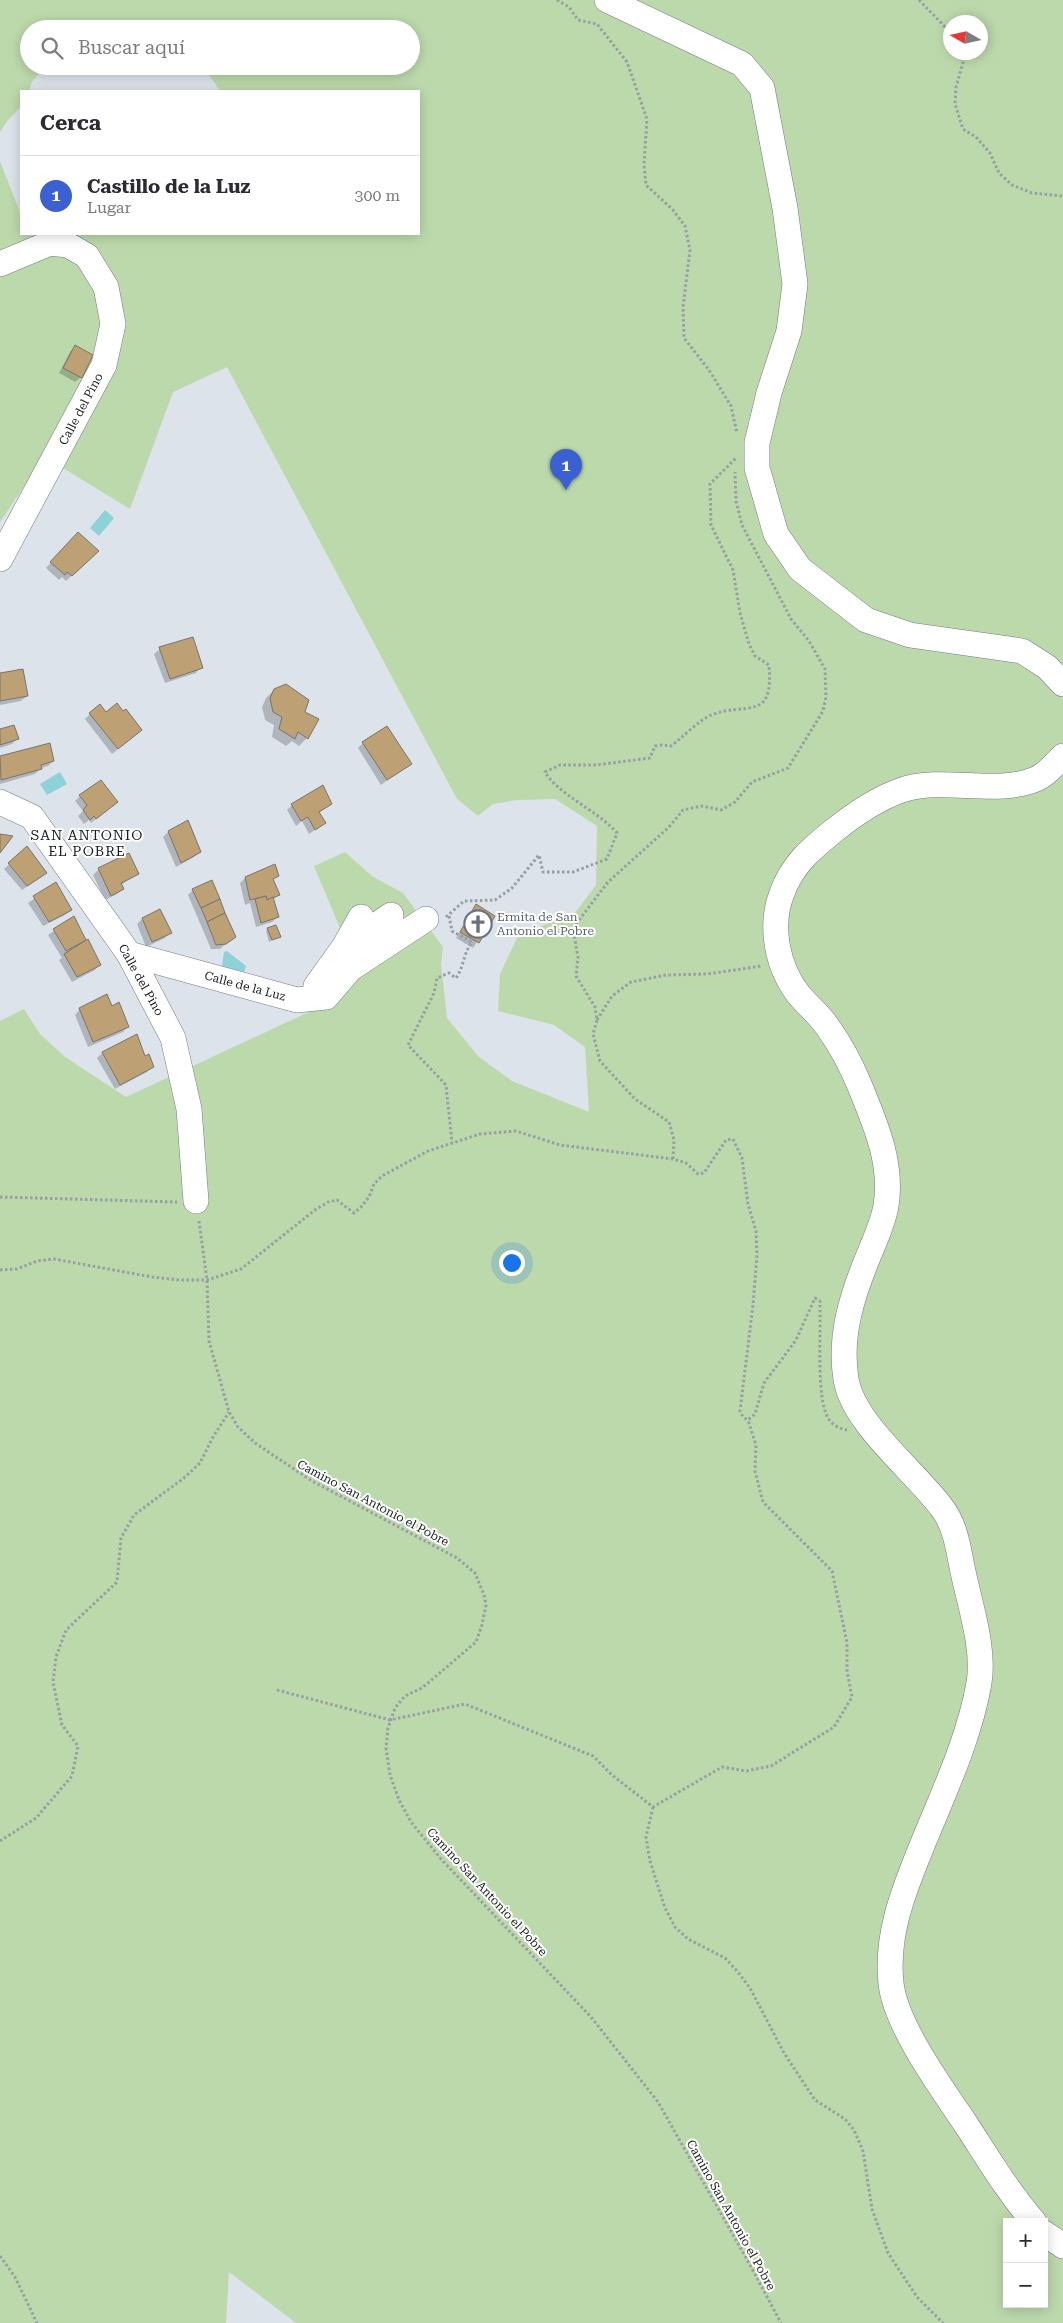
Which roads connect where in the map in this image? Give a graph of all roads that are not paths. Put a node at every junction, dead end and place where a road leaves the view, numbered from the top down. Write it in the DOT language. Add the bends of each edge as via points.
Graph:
graph roads {
  1 [pos="608,0"];
  2 [pos="0,264"];
  3 [pos="0,558"];
  4 [pos="1063,684"];
  5 [pos="1063,756"];
  6 [pos="0,802"];
  7 [pos="391,915"];
  8 [pos="361,917"];
  9 [pos="438,918"];
  10 [pos="129,954"];
  11 [pos="347,958"];
  12 [pos="196,1201"];
  13 [pos="1031,2218"];
  14 [pos="1048,2236"];
  15 [pos="1063,2246"];
  1 -- 4 [label="street" via="742,64 762,88 785,208 795,284 789,331 769,393 743,445 757,468 776,534 800,569 866,620 910,635 1022,651 1047,667"];
  2 -- 3 [label="street, Calle del Pino" via="50,243 68,245 87,256 106,287 113,324 104,365"];
  5 -- 13 [label="street" via="1040,779 1013,785 904,789 878,802 841,825 805,854 790,872 779,899 775,921 777,945 796,991 827,1025 842,1050 858,1081 887,1163 886,1206 846,1319 844,1350 850,1394 856,1408 944,1510 954,1531 979,1650 980,1679 970,1716 895,1919 890,1955 891,1988 899,2014 927,2065"];
  6 -- 10 [label="street, Calle del Pino" via="32,817"];
  7 -- 11 [label="street"];
  8 -- 11 [label="street"];
  9 -- 11 [label="street"];
  10 -- 11 [label="street, Calle de la Luz" via="297,1000 326,996"];
  10 -- 12 [label="street, Calle del Pino" via="173,1038 189,1109"];
  14 -- 15 [label="street"];
}
